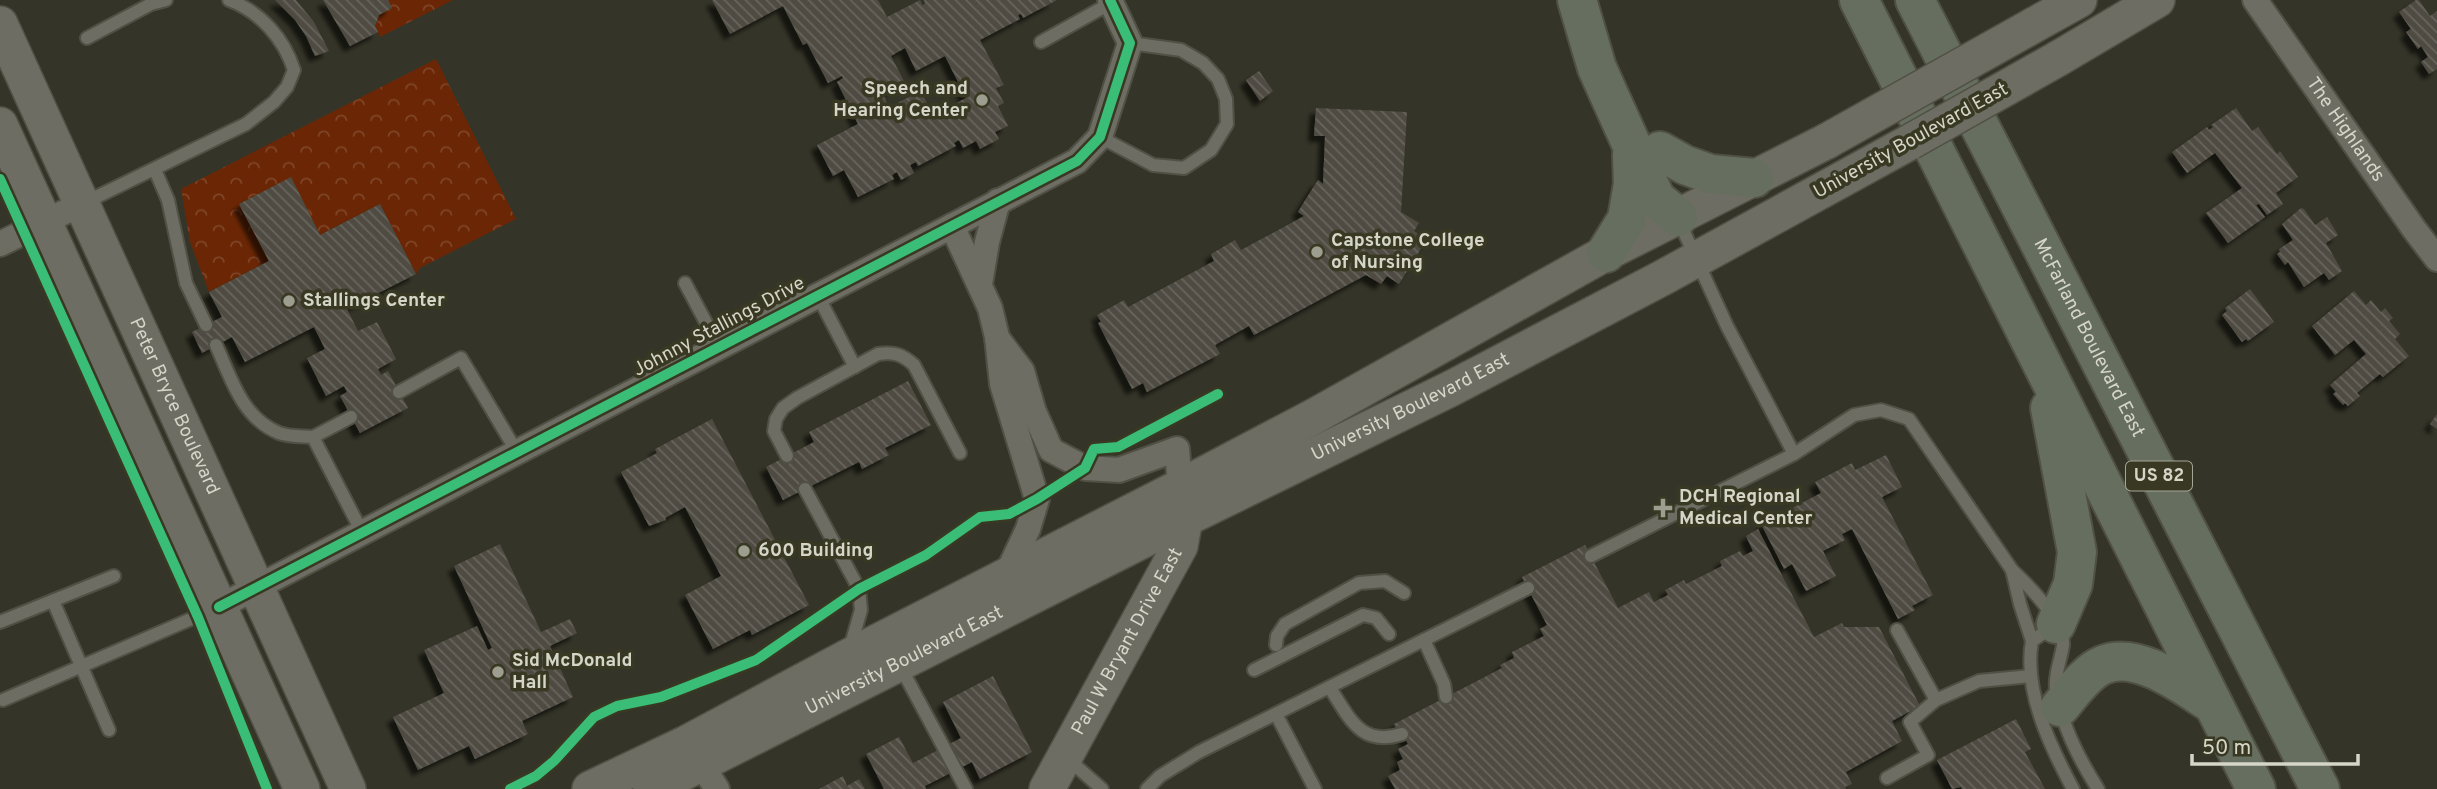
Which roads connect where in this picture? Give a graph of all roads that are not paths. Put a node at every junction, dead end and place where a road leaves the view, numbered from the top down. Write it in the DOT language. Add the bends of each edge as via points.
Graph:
graph roads {
  1 [pos="166,0"];
  2 [pos="229,0"];
  3 [pos="1577,0"];
  4 [pos="1593,0"];
  5 [pos="1859,0"];
  6 [pos="1915,0"];
  7 [pos="2079,0"];
  8 [pos="2157,0"];
  9 [pos="2255,0"];
  10 [pos="1111,2"];
  11 [pos="0,24"];
  12 [pos="87,38"];
  13 [pos="1041,42"];
  14 [pos="1130,43"];
  15 [pos="0,125"];
  16 [pos="1100,137"];
  17 [pos="1646,147"];
  18 [pos="155,170"];
  19 [pos="1754,178"];
  20 [pos="998,201"];
  21 [pos="83,203"];
  22 [pos="1678,217"];
  23 [pos="45,221"];
  24 [pos="952,226"];
  25 [pos="0,244"];
  26 [pos="1606,253"];
  27 [pos="1697,258"];
  28 [pos="2437,259"];
  29 [pos="685,283"];
  30 [pos="980,284"];
  31 [pos="818,296"];
  32 [pos="206,325"];
  33 [pos="997,337"];
  34 [pos="216,345"];
  35 [pos="719,347"];
  36 [pos="2042,365"];
  37 [pos="855,367"];
  38 [pos="399,391"];
  39 [pos="351,417"];
  40 [pos="313,437"];
  41 [pos="517,452"];
  42 [pos="960,453"];
  43 [pos="1794,454"];
  44 [pos="787,456"];
  45 [pos="805,489"];
  46 [pos="1183,503"];
  47 [pos="363,534"];
  48 [pos="1591,556"];
  49 [pos="2012,570"];
  50 [pos="114,576"];
  51 [pos="1004,579"];
  52 [pos="1528,588"];
  53 [pos="256,589"];
  54 [pos="1404,593"];
  55 [pos="53,601"];
  56 [pos="219,607"];
  57 [pos="0,622"];
  58 [pos="1897,630"];
  59 [pos="2044,632"];
  60 [pos="1389,634"];
  61 [pos="1424,640"];
  62 [pos="1276,645"];
  63 [pos="846,658"];
  64 [pos="899,664"];
  65 [pos="82,666"];
  66 [pos="1254,670"];
  67 [pos="2031,676"];
  68 [pos="1330,688"];
  69 [pos="1446,697"];
  70 [pos="3,700"];
  71 [pos="1936,700"];
  72 [pos="2211,703"];
  73 [pos="2060,707"];
  74 [pos="1276,714"];
  75 [pos="109,730"];
  76 [pos="1402,734"];
  77 [pos="1065,756"];
  78 [pos="709,776"];
  79 [pos="1887,778"];
  80 [pos="302,789"];
  81 [pos="348,789"];
  82 [pos="590,789"];
  83 [pos="650,789"];
  84 [pos="966,789"];
  85 [pos="1047,789"];
  86 [pos="1102,789"];
  87 [pos="1147,789"];
  88 [pos="1315,789"];
  89 [pos="2073,789"];
  90 [pos="2098,789"];
  91 [pos="2256,789"];
  92 [pos="2320,789"];
  1 -- 12 [label="lane"];
  2 -- 18 [label="lane" via="267,24 288,51 294,70 287,87 246,124"];
  3 -- 17 [label="highway" via="1597,68"];
  4 -- 17 [label="highway"];
  5 -- 36 [label="highway, US 82"];
  6 -- 92 [label="highway, McFarland Boulevard East / US 82"];
  7 -- 19 [label="main road, University Boulevard East, bridge"];
  8 -- 27 [label="main road, University Boulevard East, bridge"];
  9 -- 28 [label="street, The Highlands"];
  10 -- 13 [label="lane"];
  10 -- 14 [label="street"];
  11 -- 21 [label="main road, Peter Bryce Boulevard"];
  14 -- 16 [label="street, Johnny Stallings Drive"];
  14 -- 16 [label="lane" via="1181,50 1203,62 1218,79 1226,99 1227,124 1211,150 1184,168 1153,165"];
  15 -- 23 [label="main road"];
  16 -- 20 [label="street, Johnny Stallings Drive" via="1077,161"];
  17 -- 19 [label="highway" via="1710,174"];
  17 -- 22 [label="highway" via="1656,199"];
  17 -- 26 [label="highway" via="1627,219"];
  18 -- 21 [label="lane"];
  18 -- 32 [label="lane" via="167,200 186,283"];
  19 -- 22 [label="main road, University Boulevard East"];
  20 -- 24 [label="street, Johnny Stallings Drive"];
  20 -- 30 [label="street"];
  21 -- 23 [label="street"];
  21 -- 53 [label="main road, Peter Bryce Boulevard"];
  22 -- 26 [label="main road, University Boulevard East"];
  22 -- 27 [label="lane"];
  23 -- 25 [label="street"];
  23 -- 56 [label="main road"];
  24 -- 30 [label="street"];
  24 -- 31 [label="street, Johnny Stallings Drive"];
  26 -- 46 [label="main road, University Boulevard East" via="1313,416"];
  27 -- 43 [label="lane"];
  27 -- 46 [label="main road, University Boulevard East" via="1452,388"];
  29 -- 35 [label="lane"];
  30 -- 33 [label="street"];
  31 -- 35 [label="street, Johnny Stallings Drive"];
  31 -- 37 [label="lane"];
  33 -- 46 [label="street" via="1021,371 1051,450 1085,468 1119,470 1177,449"];
  33 -- 51 [label="street" via="1002,384 1037,499"];
  34 -- 40 [label="lane" via="253,417 281,434"];
  35 -- 41 [label="street, Johnny Stallings Drive"];
  36 -- 59 [label="highway" via="2077,552 2073,584"];
  36 -- 72 [label="highway, US 82"];
  37 -- 42 [label="lane" via="878,354 904,356 914,365"];
  37 -- 44 [label="lane" via="783,408 774,430"];
  38 -- 41 [label="lane" via="461,358"];
  39 -- 40 [label="lane"];
  40 -- 47 [label="lane"];
  41 -- 47 [label="street, Johnny Stallings Drive"];
  43 -- 48 [label="lane"];
  43 -- 49 [label="lane" via="1854,415 1881,410 1909,419"];
  45 -- 63 [label="lane" via="859,589 861,611"];
  46 -- 51 [label="main road, University Boulevard East"];
  46 -- 64 [label="main road, University Boulevard East"];
  46 -- 77 [label="main road, Paul W Bryant Drive East" via="1180,546"];
  47 -- 53 [label="street, Johnny Stallings Drive"];
  49 -- 59 [label="lane" via="2020,604"];
  49 -- 59 [label="lane" via="2032,589"];
  50 -- 55 [label="lane"];
  51 -- 63 [label="main road, University Boulevard East"];
  52 -- 61 [label="lane"];
  53 -- 56 [label="street, Johnny Stallings Drive"];
  53 -- 81 [label="main road, Peter Bryce Boulevard"];
  54 -- 62 [label="lane" via="1385,581 1359,583 1285,624"];
  55 -- 57 [label="lane"];
  55 -- 65 [label="lane"];
  56 -- 65 [label="lane"];
  56 -- 80 [label="main road"];
  58 -- 71 [label="lane"];
  59 -- 67 [label="lane" via="2029,659"];
  59 -- 73 [label="lane" via="2063,643 2055,686"];
  60 -- 66 [label="lane" via="1376,618 1363,615"];
  61 -- 68 [label="lane"];
  61 -- 69 [label="lane"];
  63 -- 82 [label="main road, University Boulevard East" via="687,744"];
  64 -- 78 [label="main road, University Boulevard East"];
  64 -- 84 [label="lane"];
  65 -- 70 [label="lane"];
  65 -- 75 [label="lane"];
  67 -- 71 [label="lane" via="1979,681"];
  67 -- 89 [label="lane" via="2050,744"];
  68 -- 74 [label="lane"];
  68 -- 76 [label="lane" via="1361,732 1375,738"];
  71 -- 79 [label="lane" via="1910,722 1928,755"];
  72 -- 73 [label="highway" via="2165,674 2124,660 2102,665"];
  72 -- 91 [label="highway, US 82"];
  73 -- 90 [label="lane" via="2073,746"];
  74 -- 87 [label="lane" via="1199,752"];
  74 -- 88 [label="lane"];
  77 -- 85 [label="main road, Paul W Bryant Drive East"];
  77 -- 86 [label="lane"];
  78 -- 83 [label="main road, University Boulevard East"];
}
